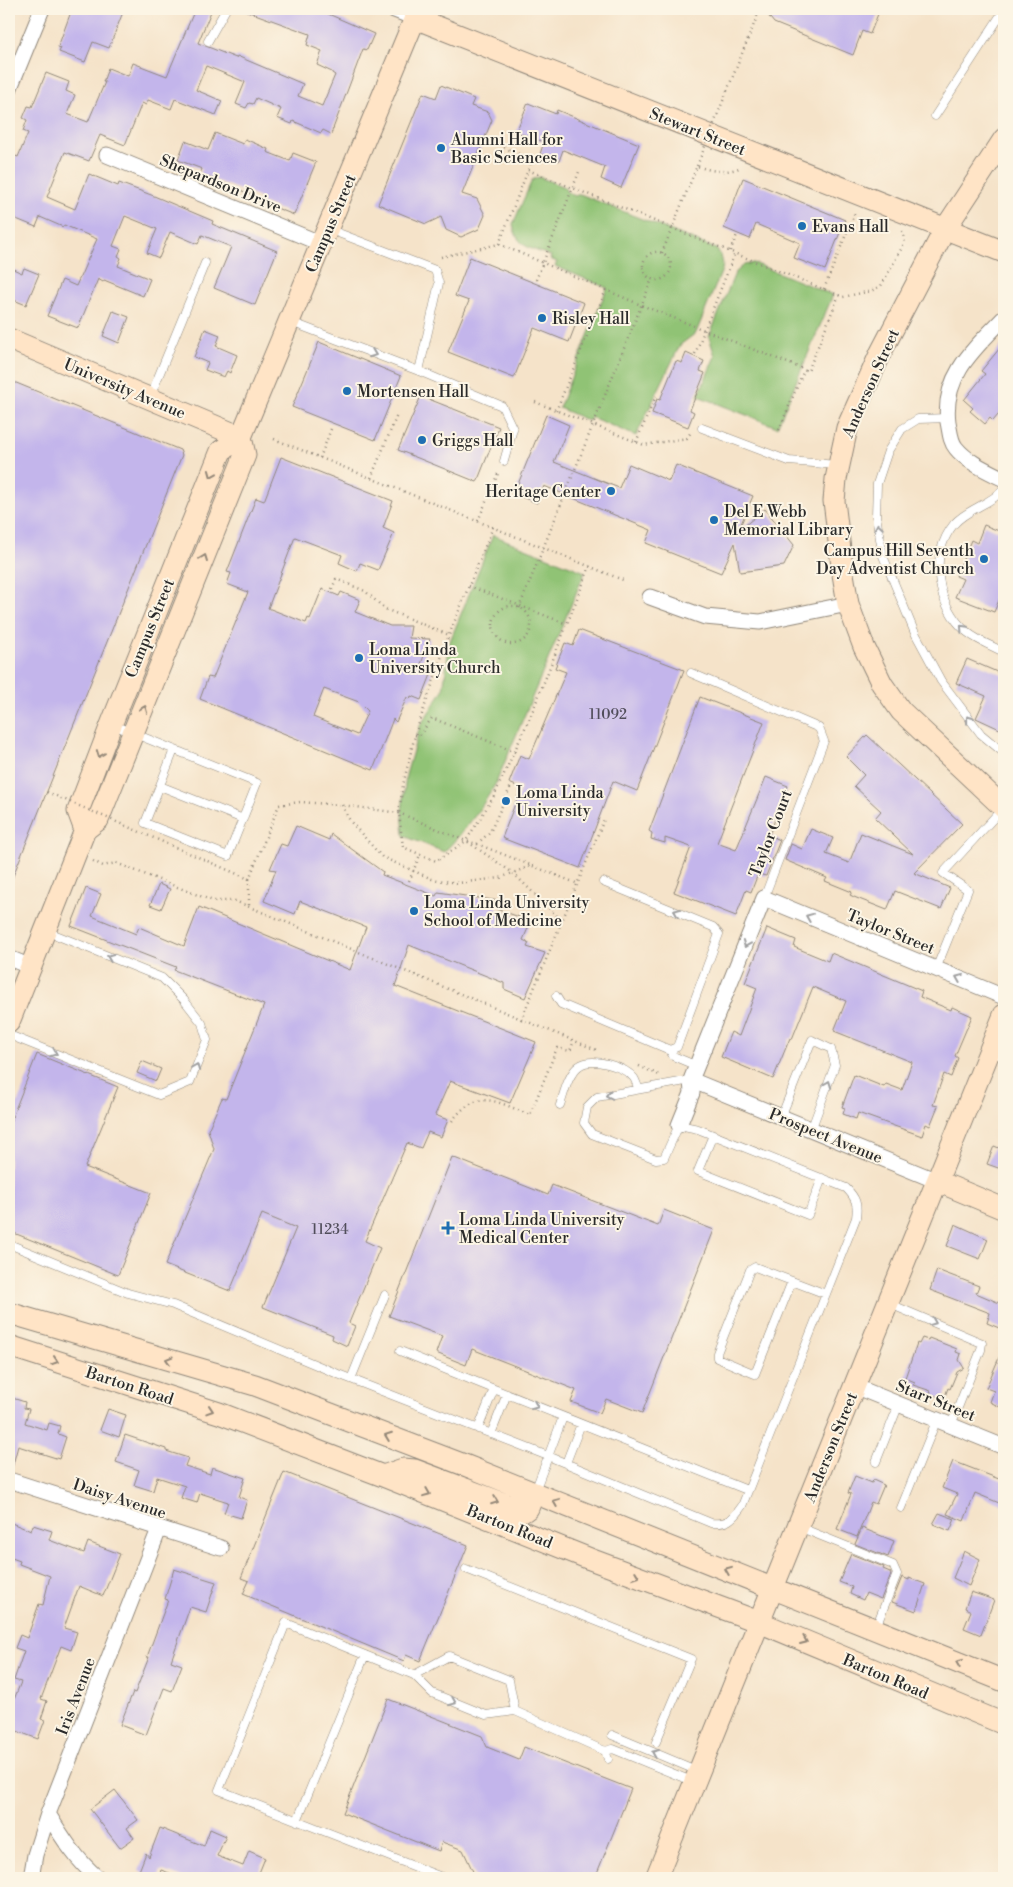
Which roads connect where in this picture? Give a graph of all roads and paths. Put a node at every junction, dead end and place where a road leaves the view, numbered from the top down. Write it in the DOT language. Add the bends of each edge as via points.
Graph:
graph roads {
  1 [pos="42,9"];
  2 [pos="226,9"];
  3 [pos="392,9"];
  4 [pos="1004,10"];
  5 [pos="417,14"];
  6 [pos="758,14"];
  7 [pos="208,41"];
  8 [pos="9,90"];
  9 [pos="935,116"];
  10 [pos="1004,139"];
  11 [pos="503,148"];
  12 [pos="107,155"];
  13 [pos="745,165"];
  14 [pos="697,166"];
  15 [pos="528,170"];
  16 [pos="579,172"];
  17 [pos="573,188"];
  18 [pos="856,211"];
  19 [pos="672,228"];
  20 [pos="900,228"];
  21 [pos="945,229"];
  22 [pos="737,235"];
  23 [pos="325,237"];
  24 [pos="499,244"];
  25 [pos="730,251"];
  26 [pos="1004,252"];
  27 [pos="662,253"];
  28 [pos="735,253"];
  29 [pos="441,257"];
  30 [pos="205,263"];
  31 [pos="542,263"];
  32 [pos="652,278"];
  33 [pos="536,280"];
  34 [pos="824,289"];
  35 [pos="606,290"];
  36 [pos="838,295"];
  37 [pos="641,305"];
  38 [pos="1004,318"];
  39 [pos="290,321"];
  40 [pos="705,330"];
  41 [pos="9,339"];
  42 [pos="695,354"];
  43 [pos="804,370"];
  44 [pos="419,371"];
  45 [pos="656,396"];
  46 [pos="149,398"];
  47 [pos="535,402"];
  48 [pos="556,411"];
  49 [pos="397,416"];
  50 [pos="948,418"];
  51 [pos="593,425"];
  52 [pos="702,428"];
  53 [pos="331,429"];
  54 [pos="779,430"];
  55 [pos="242,437"];
  56 [pos="274,439"];
  57 [pos="636,442"];
  58 [pos="320,458"];
  59 [pos="504,460"];
  60 [pos="838,465"];
  61 [pos="370,478"];
  62 [pos="1004,479"];
  63 [pos="1004,489"];
  64 [pos="478,522"];
  65 [pos="493,528"];
  66 [pos="543,548"];
  67 [pos="590,566"];
  68 [pos="623,580"];
  69 [pos="470,586"];
  70 [pos="332,589"];
  71 [pos="650,598"];
  72 [pos="848,604"];
  73 [pos="519,607"];
  74 [pos="567,624"];
  75 [pos="449,635"];
  76 [pos="1004,652"];
  77 [pos="691,673"];
  78 [pos="111,725"];
  79 [pos="134,734"];
  80 [pos="415,735"];
  81 [pos="174,750"];
  82 [pos="515,752"];
  83 [pos="1004,753"];
  84 [pos="160,786"];
  85 [pos="510,786"];
  86 [pos="47,792"];
  87 [pos="342,805"];
  88 [pos="1004,807"];
  89 [pos="400,813"];
  90 [pos="605,817"];
  91 [pos="243,819"];
  92 [pos="85,830"];
  93 [pos="466,841"];
  94 [pos="478,844"];
  95 [pos="420,855"];
  96 [pos="93,861"];
  97 [pos="533,865"];
  98 [pos="413,871"];
  99 [pos="513,873"];
  100 [pos="249,879"];
  101 [pos="409,881"];
  102 [pos="603,882"];
  103 [pos="576,883"];
  104 [pos="764,898"];
  105 [pos="249,907"];
  106 [pos="561,920"];
  107 [pos="46,930"];
  108 [pos="9,958"];
  109 [pos="31,967"];
  110 [pos="936,969"];
  111 [pos="556,996"];
  112 [pos="1004,997"];
  113 [pos="1004,1015"];
  114 [pos="521,1020"];
  115 [pos="9,1022"];
  116 [pos="9,1035"];
  117 [pos="574,1040"];
  118 [pos="670,1050"];
  119 [pos="600,1051"];
  120 [pos="997,1054"];
  121 [pos="634,1064"];
  122 [pos="694,1073"];
  123 [pos="660,1075"];
  124 [pos="639,1089"];
  125 [pos="560,1106"];
  126 [pos="780,1117"];
  127 [pos="452,1121"];
  128 [pos="679,1125"];
  129 [pos="811,1130"];
  130 [pos="713,1135"];
  131 [pos="822,1178"];
  132 [pos="938,1182"];
  133 [pos="1004,1209"];
  134 [pos="9,1244"];
  135 [pos="792,1281"];
  136 [pos="384,1294"];
  137 [pos="826,1294"];
  138 [pos="888,1303"];
  139 [pos="9,1312"];
  140 [pos="9,1346"];
  141 [pos="400,1351"];
  142 [pos="351,1379"];
  143 [pos="854,1386"];
  144 [pos="494,1389"];
  145 [pos="507,1394"];
  146 [pos="900,1404"];
  147 [pos="563,1417"];
  148 [pos="944,1422"];
  149 [pos="582,1424"];
  150 [pos="478,1429"];
  151 [pos="491,1434"];
  152 [pos="1004,1447"];
  153 [pos="548,1456"];
  154 [pos="876,1462"];
  155 [pos="566,1463"];
  156 [pos="383,1476"];
  157 [pos="9,1480"];
  158 [pos="747,1490"];
  159 [pos="534,1493"];
  160 [pos="901,1508"];
  161 [pos="798,1526"];
  162 [pos="160,1529"];
  163 [pos="221,1548"];
  164 [pos="466,1569"];
  165 [pos="773,1588"];
  166 [pos="759,1622"];
  167 [pos="875,1630"];
  168 [pos="365,1655"];
  169 [pos="414,1675"];
  170 [pos="1004,1682"];
  171 [pos="515,1711"];
  172 [pos="1004,1724"];
  173 [pos="612,1735"];
  174 [pos="656,1742"];
  175 [pos="696,1776"];
  176 [pos="48,1814"];
  177 [pos="297,1820"];
  178 [pos="31,1878"];
  179 [pos="98,1878"];
  180 [pos="444,1878"];
  181 [pos="656,1878"];
  1 -- 8 [label="street"];
  2 -- 7 [label="lane"];
  3 -- 5 [label="street, Stewart Street"];
  4 -- 9 [label="lane"];
  5 -- 21 [label="main road, Stewart Street"];
  5 -- 23 [label="main road, Campus Street"];
  6 -- 14 [label="path, bridge"];
  10 -- 21 [label="main road, Anderson Street"];
  11 -- 15 [label="path" via="532,160"];
  12 -- 23 [label="street, Shepardson Drive"];
  13 -- 14 [label="path" via="727,171"];
  14 -- 19 [label="path"];
  15 -- 17 [label="path"];
  15 -- 24 [label="path"];
  16 -- 17 [label="path"];
  17 -- 19 [label="path"];
  17 -- 31 [label="path"];
  18 -- 34 [label="path"];
  19 -- 25 [label="path"];
  19 -- 27 [label="path"];
  20 -- 36 [label="path" via="905,242 881,286 872,291 843,297"];
  21 -- 26 [label="main road, Stewart Street"];
  21 -- 60 [label="main road, Anderson Street" via="880,352 846,428"];
  22 -- 25 [label="path"];
  23 -- 39 [label="main road, Campus Street"];
  23 -- 44 [label="lane" via="435,270 439,282"];
  24 -- 29 [label="path"];
  24 -- 31 [label="path"];
  25 -- 28 [label="path"];
  27 -- 32 [label="path" via="652,253 645,258 645,272"];
  27 -- 32 [label="path" via="670,262 670,271 661,279"];
  28 -- 34 [label="path"];
  28 -- 40 [label="path"];
  30 -- 46 [label="lane"];
  31 -- 33 [label="path"];
  31 -- 35 [label="path"];
  32 -- 37 [label="path"];
  34 -- 36 [label="path"];
  35 -- 37 [label="path"];
  35 -- 48 [label="path"];
  36 -- 43 [label="path" via="808,371"];
  37 -- 40 [label="path"];
  37 -- 51 [label="path"];
  38 -- 50 [label="street" via="968,354 960,368 947,402"];
  39 -- 44 [label="lane, one-way"];
  39 -- 55 [label="main road, Campus Street"];
  40 -- 42 [label="path"];
  40 -- 43 [label="path"];
  41 -- 46 [label="main road, University Avenue"];
  43 -- 54 [label="path"];
  44 -- 59 [label="lane" via="502,406 513,429"];
  45 -- 57 [label="path"];
  46 -- 55 [label="main road, University Avenue"];
  47 -- 48 [label="path"];
  48 -- 51 [label="path"];
  49 -- 61 [label="path"];
  50 -- 62 [label="street" via="950,436 961,453"];
  83 -- 50 [label="lane, one-way" via="981,734 941,681 914,631 883,556 876,516 877,484 888,452 902,430 918,419"];
  51 -- 57 [label="path"];
  51 -- 66 [label="path"];
  52 -- 57 [label="path" via="695,425 687,438 644,445"];
  52 -- 60 [label="lane" via="789,461"];
  53 -- 58 [label="path"];
  55 -- 78 [label="main road, Campus Street, one-way" via="221,451"];
  79 -- 55 [label="main road, Campus Street, one-way" via="245,455"];
  56 -- 58 [label="path"];
  58 -- 61 [label="path"];
  59 -- 64 [label="path"];
  60 -- 72 [label="main road, Anderson Street" via="834,500"];
  61 -- 64 [label="path"];
  76 -- 63 [label="lane, one-way" via="965,631 948,609 939,578 943,546 954,525"];
  64 -- 65 [label="path"];
  65 -- 66 [label="path"];
  65 -- 69 [label="path"];
  66 -- 67 [label="path"];
  66 -- 73 [label="path"];
  67 -- 68 [label="path"];
  67 -- 74 [label="path"];
  69 -- 73 [label="path"];
  69 -- 75 [label="path"];
  70 -- 75 [label="path" via="336,579 365,591 385,609"];
  71 -- 72 [label="street" via="705,617 760,622"];
  72 -- 88 [label="main road, Anderson Street" via="869,659 901,711"];
  73 -- 73 [label="path" via="507,607 494,619 494,632 502,641 514,644 529,634 528,616"];
  73 -- 74 [label="path"];
  74 -- 82 [label="path"];
  75 -- 80 [label="path"];
  77 -- 104 [label="lane, Taylor Court" via="819,728 824,741"];
  78 -- 79 [label="lane"];
  78 -- 92 [label="main road, Campus Street, one-way" via="78,811"];
  79 -- 81 [label="lane"];
  79 -- 92 [label="main road, Campus Street" via="98,820"];
  80 -- 82 [label="path" via="419,736 432,718"];
  80 -- 89 [label="path"];
  81 -- 84 [label="lane"];
  81 -- 91 [label="lane" via="257,783"];
  82 -- 93 [label="path" via="494,796"];
  84 -- 91 [label="lane"];
  84 -- 91 [label="lane" via="145,824 228,856"];
  85 -- 94 [label="path" via="490,832"];
  86 -- 100 [label="path, bridge"];
  87 -- 89 [label="path"];
  87 -- 98 [label="path" via="350,821 382,857"];
  87 -- 100 [label="path" via="300,802 279,805"];
  88 -- 110 [label="lane" via="943,873 968,890"];
  89 -- 93 [label="path"];
  89 -- 95 [label="path" via="403,848"];
  90 -- 103 [label="path"];
  92 -- 107 [label="main road, Campus Street"];
  93 -- 94 [label="path"];
  93 -- 95 [label="path" via="436,861"];
  93 -- 99 [label="path"];
  94 -- 97 [label="path"];
  95 -- 98 [label="path"];
  96 -- 105 [label="path" via="103,866 116,863 213,901 234,901"];
  97 -- 99 [label="path"];
  97 -- 103 [label="path"];
  98 -- 99 [label="path" via="432,879 458,883 500,878"];
  98 -- 101 [label="path"];
  99 -- 106 [label="path"];
  100 -- 105 [label="path, bridge"];
  118 -- 102 [label="lane, one-way" via="677,1047 719,934 713,927"];
  103 -- 106 [label="path"];
  110 -- 104 [label="street, Taylor Street, one-way"];
  104 -- 122 [label="street, Taylor Court, one-way"];
  105 -- 114 [label="path"];
  106 -- 114 [label="path"];
  107 -- 109 [label="main road, Campus Street"];
  116 -- 107 [label="lane, one-way" via="159,1095 190,1082 207,1040 202,1023 162,978"];
  108 -- 109 [label="street"];
  109 -- 115 [label="main road, Campus Street"];
  112 -- 110 [label="street, Taylor Street, one-way"];
  111 -- 118 [label="lane" via="561,1004"];
  113 -- 120 [label="main road, Anderson Street"];
  114 -- 117 [label="path"];
  117 -- 119 [label="path"];
  117 -- 127 [label="path" via="570,1051 557,1048 530,1115 482,1099 470,1103"];
  118 -- 122 [label="lane"];
  120 -- 132 [label="main road, Anderson Street"];
  121 -- 123 [label="path"];
  122 -- 124 [label="lane"];
  122 -- 126 [label="street, Prospect Avenue"];
  122 -- 128 [label="street" via="692,1093"];
  124 -- 125 [label="lane" via="634,1078 623,1070 592,1061 579,1066"];
  124 -- 128 [label="lane, one-way" via="597,1097 587,1107 584,1122 592,1134 656,1159 664,1158"];
  126 -- 129 [label="street, Prospect Avenue"];
  129 -- 126 [label="lane, one-way" via="835,1065 831,1049 812,1040"];
  128 -- 130 [label="lane"];
  129 -- 132 [label="street, Prospect Avenue"];
  130 -- 131 [label="lane"];
  130 -- 131 [label="lane" via="698,1171 789,1208 808,1215"];
  131 -- 137 [label="lane" via="846,1188 858,1206"];
  132 -- 133 [label="main road, Prospect Avenue"];
  132 -- 138 [label="main road, Anderson Street"];
  134 -- 142 [label="lane" via="128,1293 173,1305"];
  135 -- 135 [label="lane" via="755,1267 750,1270 717,1358 755,1374"];
  135 -- 137 [label="lane"];
  136 -- 142 [label="lane"];
  137 -- 158 [label="lane"];
  138 -- 143 [label="main road, Anderson Street"];
  138 -- 148 [label="lane, one-way" via="982,1343"];
  159 -- 139 [label="main road, Barton Road, one-way" via="255,1385"];
  140 -- 156 [label="main road, Barton Road, one-way" via="220,1413"];
  141 -- 144 [label="lane"];
  142 -- 150 [label="lane"];
  143 -- 146 [label="street, Starr Street"];
  143 -- 161 [label="main road, Anderson Street"];
  144 -- 145 [label="lane"];
  144 -- 150 [label="lane"];
  145 -- 147 [label="lane, one-way"];
  145 -- 151 [label="lane"];
  146 -- 148 [label="street, Starr Street"];
  146 -- 154 [label="lane"];
  147 -- 149 [label="lane"];
  147 -- 153 [label="lane"];
  148 -- 152 [label="street, Starr Street"];
  148 -- 160 [label="lane"];
  149 -- 155 [label="lane"];
  149 -- 158 [label="lane"];
  150 -- 151 [label="lane"];
  151 -- 153 [label="lane"];
  153 -- 155 [label="lane"];
  153 -- 159 [label="lane"];
  155 -- 158 [label="lane" via="711,1523 722,1524 734,1518"];
  156 -- 159 [label="main road, one-way" via="403,1469 415,1470 524,1511"];
  156 -- 166 [label="main road, Barton Road, one-way"];
  157 -- 162 [label="street, Daisy Avenue"];
  165 -- 159 [label="main road, Barton Road, one-way"];
  161 -- 165 [label="main road, Anderson Street"];
  161 -- 167 [label="lane" via="893,1565 897,1574"];
  162 -- 163 [label="street, Daisy Avenue"];
  162 -- 176 [label="street, Iris Avenue"];
  164 -- 174 [label="lane" via="691,1659"];
  165 -- 166 [label="main road, Anderson Street"];
  165 -- 167 [label="main road, Barton Road"];
  166 -- 172 [label="main road, Barton Road, one-way"];
  166 -- 175 [label="main road, Anderson Street"];
  170 -- 167 [label="main road, Barton Road, one-way"];
  168 -- 169 [label="lane"];
  168 -- 177 [label="lane"];
  168 -- 177 [label="lane" via="286,1623 219,1790"];
  169 -- 171 [label="lane, one-way" via="432,1693 486,1715"];
  169 -- 171 [label="lane" via="449,1656 509,1680"];
  171 -- 175 [label="lane" via="609,1753"];
  175 -- 173 [label="lane, one-way"];
  175 -- 181 [label="main road, Anderson Street"];
  176 -- 178 [label="street, Iris Avenue" via="34,1855"];
  176 -- 179 [label="street" via="90,1872"];
  177 -- 180 [label="lane"];
}
